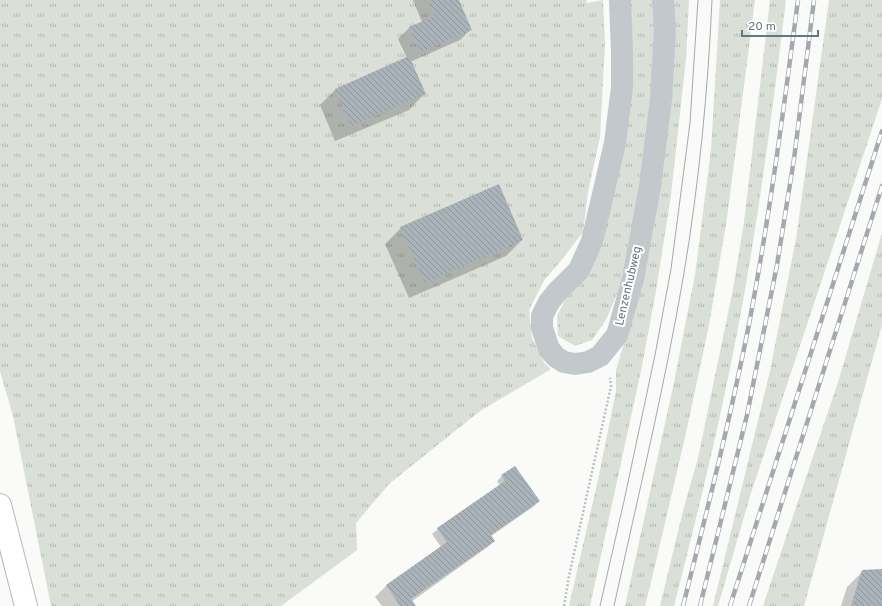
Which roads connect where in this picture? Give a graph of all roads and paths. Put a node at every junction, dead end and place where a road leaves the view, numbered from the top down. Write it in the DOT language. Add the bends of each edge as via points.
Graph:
graph roads {
  1 [pos="620,0"];
  2 [pos="662,0"];
  3 [pos="600,356"];
  4 [pos="0,505"];
  5 [pos="26,606"];
  6 [pos="564,606"];
  1 -- 3 [label="lane" via="622,87 615,143 592,241 579,270 549,302 542,316 542,328 549,349 556,357 575,364 588,362"];
  2 -- 3 [label="lane, Lenzenhubweg" via="665,29 661,99 650,186 633,279 617,335"];
  3 -- 6 [label="path" via="609,371 611,386"];
  4 -- 5 [label="main road"];
}
